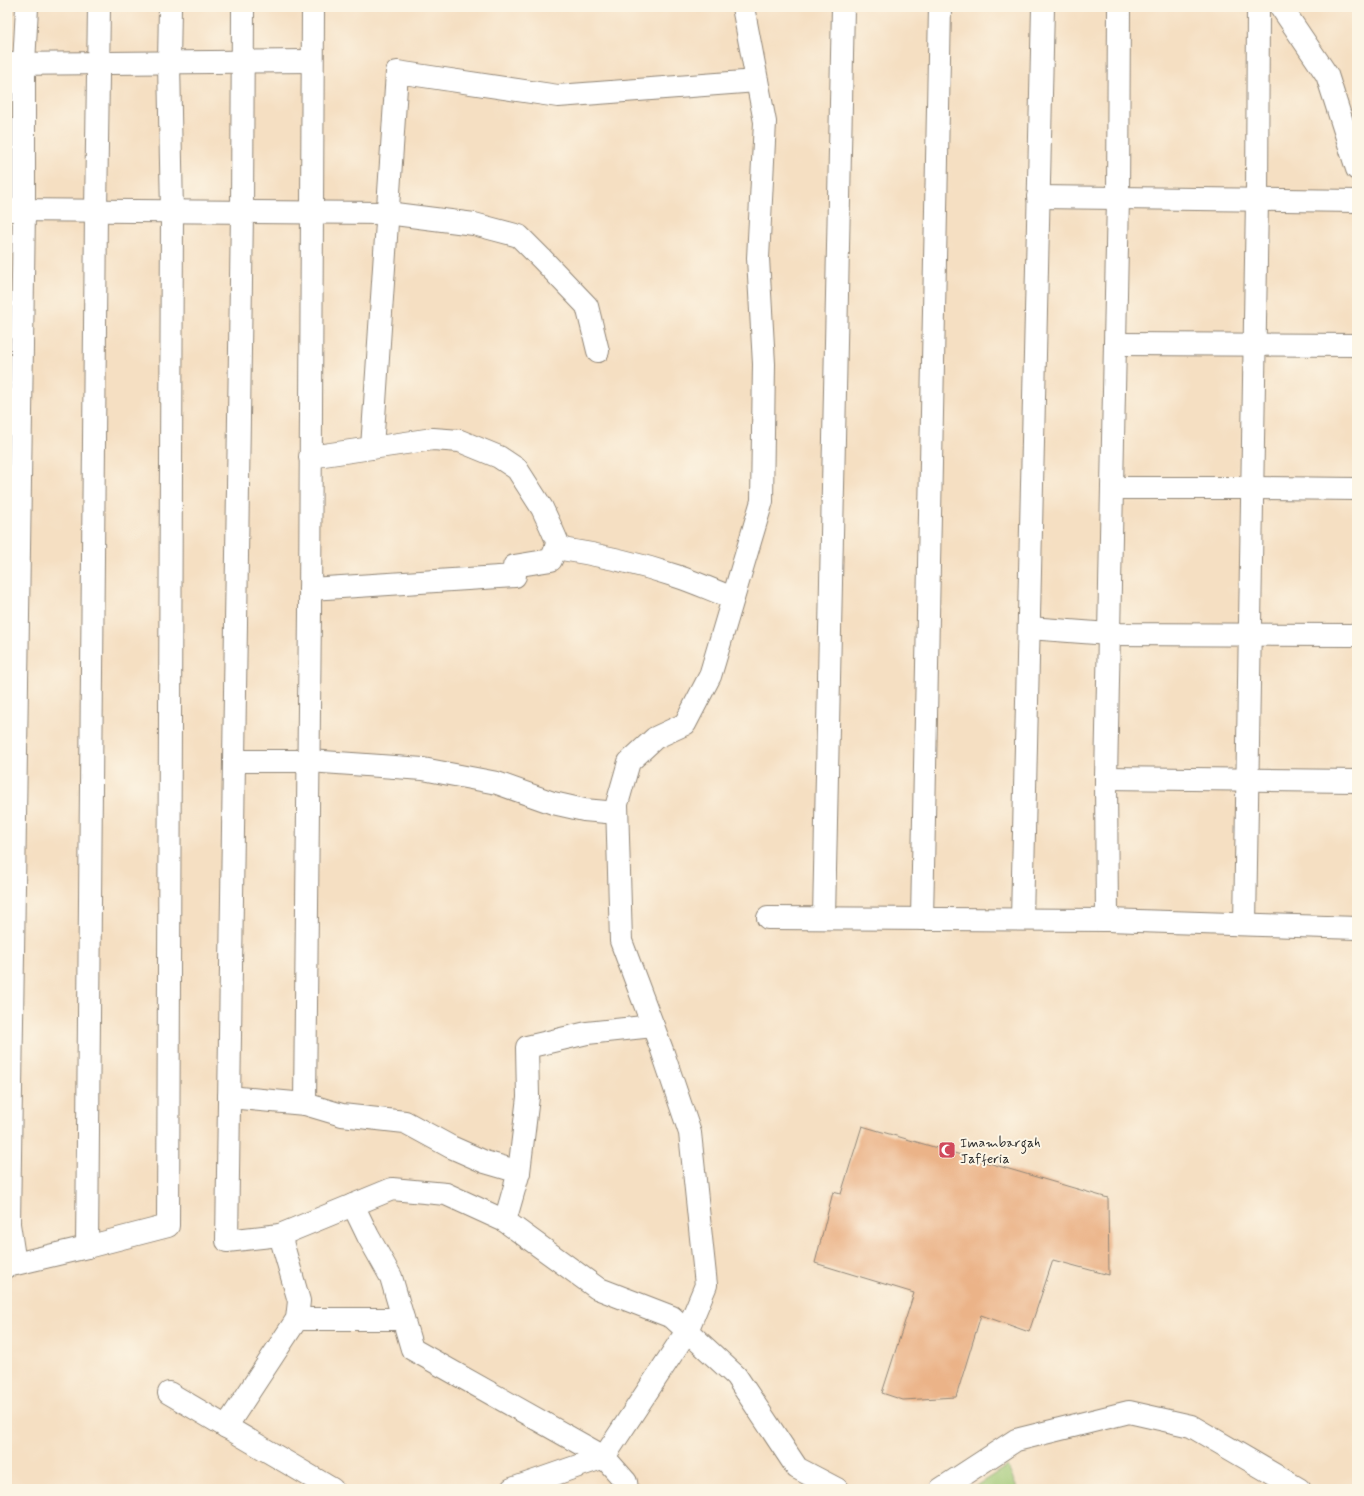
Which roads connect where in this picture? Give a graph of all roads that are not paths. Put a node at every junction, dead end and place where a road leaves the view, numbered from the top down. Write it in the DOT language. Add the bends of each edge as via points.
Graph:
graph roads {
  1 [pos="27,7"];
  2 [pos="99,7"];
  3 [pos="170,7"];
  4 [pos="243,7"];
  5 [pos="313,7"];
  6 [pos="743,7"];
  7 [pos="843,7"];
  8 [pos="940,7"];
  9 [pos="1043,7"];
  10 [pos="1119,7"];
  11 [pos="1258,7"];
  12 [pos="1281,7"];
  13 [pos="312,61"];
  14 [pos="243,62"];
  15 [pos="98,63"];
  16 [pos="169,63"];
  17 [pos="15,64"];
  18 [pos="758,81"];
  19 [pos="1357,169"];
  20 [pos="1038,197"];
  21 [pos="1118,198"];
  22 [pos="1257,200"];
  23 [pos="1357,201"];
  24 [pos="15,210"];
  25 [pos="96,211"];
  26 [pos="172,212"];
  27 [pos="242,212"];
  28 [pos="312,213"];
  29 [pos="387,213"];
  30 [pos="1115,344"];
  31 [pos="1255,345"];
  32 [pos="1357,346"];
  33 [pos="598,351"];
  34 [pos="372,448"];
  35 [pos="310,457"];
  36 [pos="1112,488"];
  37 [pos="1252,488"];
  38 [pos="1357,489"];
  39 [pos="556,548"];
  40 [pos="310,589"];
  41 [pos="733,598"];
  42 [pos="1029,628"];
  43 [pos="1109,634"];
  44 [pos="1250,634"];
  45 [pos="1357,635"];
  46 [pos="234,761"];
  47 [pos="309,761"];
  48 [pos="1106,778"];
  49 [pos="1247,780"];
  50 [pos="1357,781"];
  51 [pos="617,813"];
  52 [pos="768,918"];
  53 [pos="824,918"];
  54 [pos="922,919"];
  55 [pos="1022,919"];
  56 [pos="1107,920"];
  57 [pos="1245,924"];
  58 [pos="1357,928"];
  59 [pos="653,1026"];
  60 [pos="229,1097"];
  61 [pos="305,1104"];
  62 [pos="519,1172"];
  63 [pos="353,1206"];
  64 [pos="505,1221"];
  65 [pos="280,1235"];
  66 [pos="87,1247"];
  67 [pos="11,1265"];
  68 [pos="297,1319"];
  69 [pos="403,1319"];
  70 [pos="687,1331"];
  71 [pos="168,1393"];
  72 [pos="226,1427"];
  73 [pos="604,1457"];
  74 [pos="332,1489"];
  75 [pos="512,1489"];
  76 [pos="627,1489"];
  77 [pos="837,1489"];
  78 [pos="941,1489"];
  79 [pos="1299,1489"];
  1 -- 17 [label="street"];
  2 -- 15 [label="street"];
  3 -- 16 [label="street"];
  4 -- 14 [label="street"];
  5 -- 13 [label="street"];
  6 -- 18 [label="street"];
  7 -- 53 [label="street"];
  8 -- 54 [label="street"];
  9 -- 20 [label="street"];
  10 -- 21 [label="street"];
  11 -- 22 [label="street"];
  12 -- 19 [label="street" via="1327,75"];
  13 -- 14 [label="street"];
  13 -- 28 [label="street"];
  14 -- 16 [label="street"];
  14 -- 27 [label="street"];
  15 -- 16 [label="street"];
  15 -- 17 [label="street"];
  15 -- 25 [label="street"];
  16 -- 26 [label="street"];
  17 -- 24 [label="street"];
  18 -- 29 [label="street" via="558,96 398,72"];
  18 -- 41 [label="street" via="765,122 758,258 764,364 762,500"];
  20 -- 21 [label="street"];
  20 -- 42 [label="street"];
  21 -- 22 [label="street"];
  21 -- 30 [label="street"];
  22 -- 23 [label="street"];
  22 -- 31 [label="street"];
  24 -- 25 [label="street"];
  24 -- 67 [label="street" via="9,1224"];
  25 -- 26 [label="street"];
  25 -- 66 [label="street"];
  26 -- 27 [label="street"];
  26 -- 66 [label="street" via="168,1226"];
  27 -- 28 [label="street"];
  27 -- 46 [label="street"];
  28 -- 29 [label="street"];
  28 -- 35 [label="street"];
  29 -- 33 [label="street" via="474,224 518,236 587,306"];
  29 -- 34 [label="street"];
  30 -- 31 [label="street"];
  30 -- 36 [label="street"];
  31 -- 32 [label="street"];
  31 -- 37 [label="street"];
  34 -- 35 [label="street"];
  34 -- 39 [label="street" via="433,439 460,442 499,457 517,469 542,508 557,541"];
  35 -- 40 [label="street"];
  36 -- 37 [label="street"];
  36 -- 43 [label="street"];
  37 -- 38 [label="street"];
  37 -- 44 [label="street"];
  39 -- 40 [label="street" via="551,560 514,566 515,576"];
  39 -- 41 [label="street" via="649,568"];
  40 -- 47 [label="street"];
  41 -- 51 [label="street" via="710,676 685,724 655,738 629,762 617,804"];
  42 -- 43 [label="street"];
  42 -- 55 [label="street"];
  43 -- 44 [label="street"];
  43 -- 48 [label="street"];
  44 -- 45 [label="street"];
  44 -- 49 [label="street"];
  46 -- 47 [label="street"];
  46 -- 60 [label="street"];
  47 -- 51 [label="street" via="423,769 497,783 553,803 584,810"];
  47 -- 61 [label="street"];
  48 -- 49 [label="street"];
  48 -- 56 [label="street"];
  49 -- 50 [label="street"];
  49 -- 57 [label="street"];
  51 -- 59 [label="street" via="621,941"];
  52 -- 53 [label="street"];
  53 -- 54 [label="street"];
  54 -- 55 [label="street"];
  55 -- 56 [label="street"];
  56 -- 57 [label="street"];
  57 -- 58 [label="street"];
  59 -- 62 [label="street" via="587,1033 527,1047 528,1097"];
  59 -- 70 [label="street" via="690,1133 706,1285"];
  60 -- 61 [label="street"];
  60 -- 65 [label="street" via="227,1241"];
  61 -- 62 [label="street" via="342,1115 405,1122 485,1162"];
  62 -- 64 [label="street"];
  63 -- 64 [label="street" via="392,1189 446,1194"];
  63 -- 65 [label="street"];
  63 -- 69 [label="street" via="391,1277"];
  64 -- 70 [label="street" via="597,1288 672,1317"];
  65 -- 68 [label="street" via="299,1301"];
  66 -- 67 [label="street"];
  68 -- 69 [label="street"];
  68 -- 72 [label="street"];
  69 -- 73 [label="street" via="412,1349"];
  70 -- 73 [label="street"];
  70 -- 77 [label="street" via="736,1376 797,1468"];
  71 -- 72 [label="street"];
  72 -- 74 [label="street"];
  73 -- 75 [label="street"];
  73 -- 76 [label="street" via="626,1482"];
  78 -- 79 [label="street" via="1016,1440 1128,1412 1191,1426"];
}
